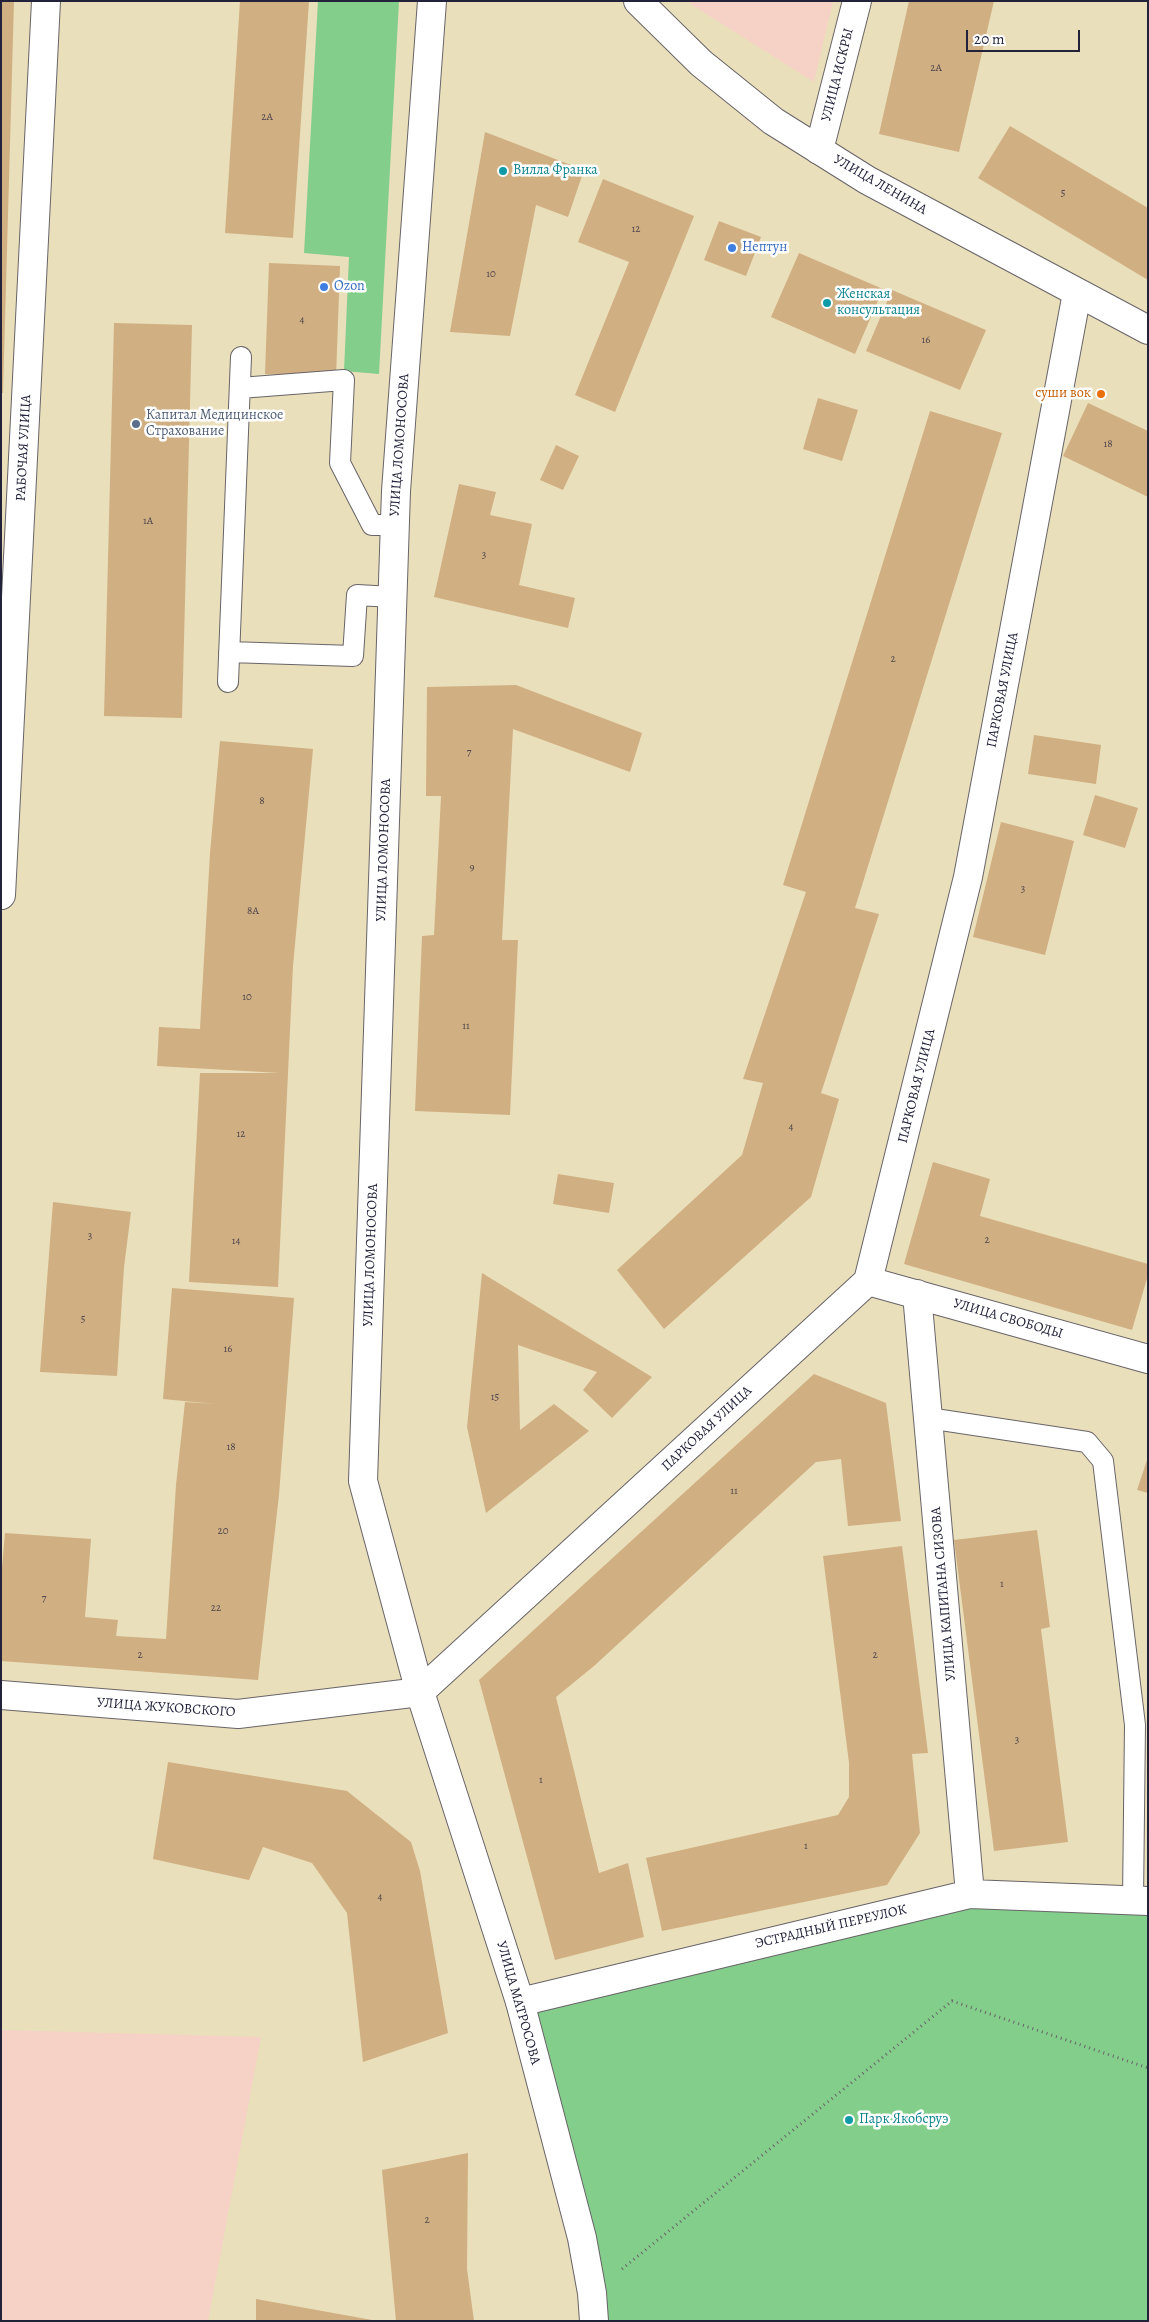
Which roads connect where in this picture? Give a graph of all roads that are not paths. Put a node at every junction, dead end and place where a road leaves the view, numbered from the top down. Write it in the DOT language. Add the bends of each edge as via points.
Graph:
graph roads {
  1 [pos="46,1"];
  2 [pos="432,1"];
  3 [pos="638,1"];
  4 [pos="857,1"];
  5 [pos="819,150"];
  6 [pos="1077,293"];
  7 [pos="1148,330"];
  8 [pos="241,357"];
  9 [pos="240,388"];
  10 [pos="395,525"];
  11 [pos="393,597"];
  12 [pos="229,652"];
  13 [pos="228,682"];
  14 [pos="1,895"];
  15 [pos="868,1281"];
  16 [pos="917,1294"];
  17 [pos="1148,1359"];
  18 [pos="928,1418"];
  19 [pos="420,1692"];
  20 [pos="1,1695"];
  21 [pos="1141,1726"];
  22 [pos="970,1894"];
  23 [pos="1140,1901"];
  24 [pos="520,2002"];
  25 [pos="594,2321"];
  1 -- 14 [label="street, РАБОЧАЯ УЛИЦА"];
  2 -- 10 [label="street, УЛИЦА ЛОМОНОСОВА"];
  3 -- 5 [label="street, УЛИЦА ЛЕНИНА" via="708,68 773,121"];
  4 -- 5 [label="street, УЛИЦА ИСКРЫ"];
  5 -- 6 [label="street, УЛИЦА ЛЕНИНА" via="867,180"];
  6 -- 7 [label="street, УЛИЦА ЛЕНИНА"];
  6 -- 15 [label="street, ПАРКОВАЯ УЛИЦА" via="968,877"];
  8 -- 9 [label="lane"];
  9 -- 10 [label="lane" via="344,380 340,463 372,525"];
  9 -- 12 [label="lane"];
  10 -- 11 [label="street, УЛИЦА ЛОМОНОСОВА"];
  11 -- 12 [label="lane" via="357,595 354,656"];
  11 -- 19 [label="street, УЛИЦА ЛОМОНОСОВА" via="363,1481"];
  12 -- 13 [label="lane"];
  15 -- 16 [label="street, УЛИЦА СВОБОДЫ"];
  15 -- 19 [label="street, ПАРКОВАЯ УЛИЦА"];
  16 -- 17 [label="street, УЛИЦА СВОБОДЫ"];
  16 -- 18 [label="street, УЛИЦА КАПИТАНА СИЗОВА"];
  18 -- 21 [label="lane" via="1087,1442 1103,1461"];
  18 -- 22 [label="street, УЛИЦА КАПИТАНА СИЗОВА"];
  19 -- 20 [label="street, УЛИЦА ЖУКОВСКОГО" via="238,1714"];
  19 -- 24 [label="street, УЛИЦА МАТРОСОВА"];
  21 -- 23 [label="lane"];
  22 -- 23 [label="street, ЭСТРАДНЫЙ ПЕРЕУЛОК"];
  22 -- 24 [label="street, ЭСТРАДНЫЙ ПЕРЕУЛОК"];
  24 -- 25 [label="street, УЛИЦА МАТРОСОВА" via="582,2238"];
}
